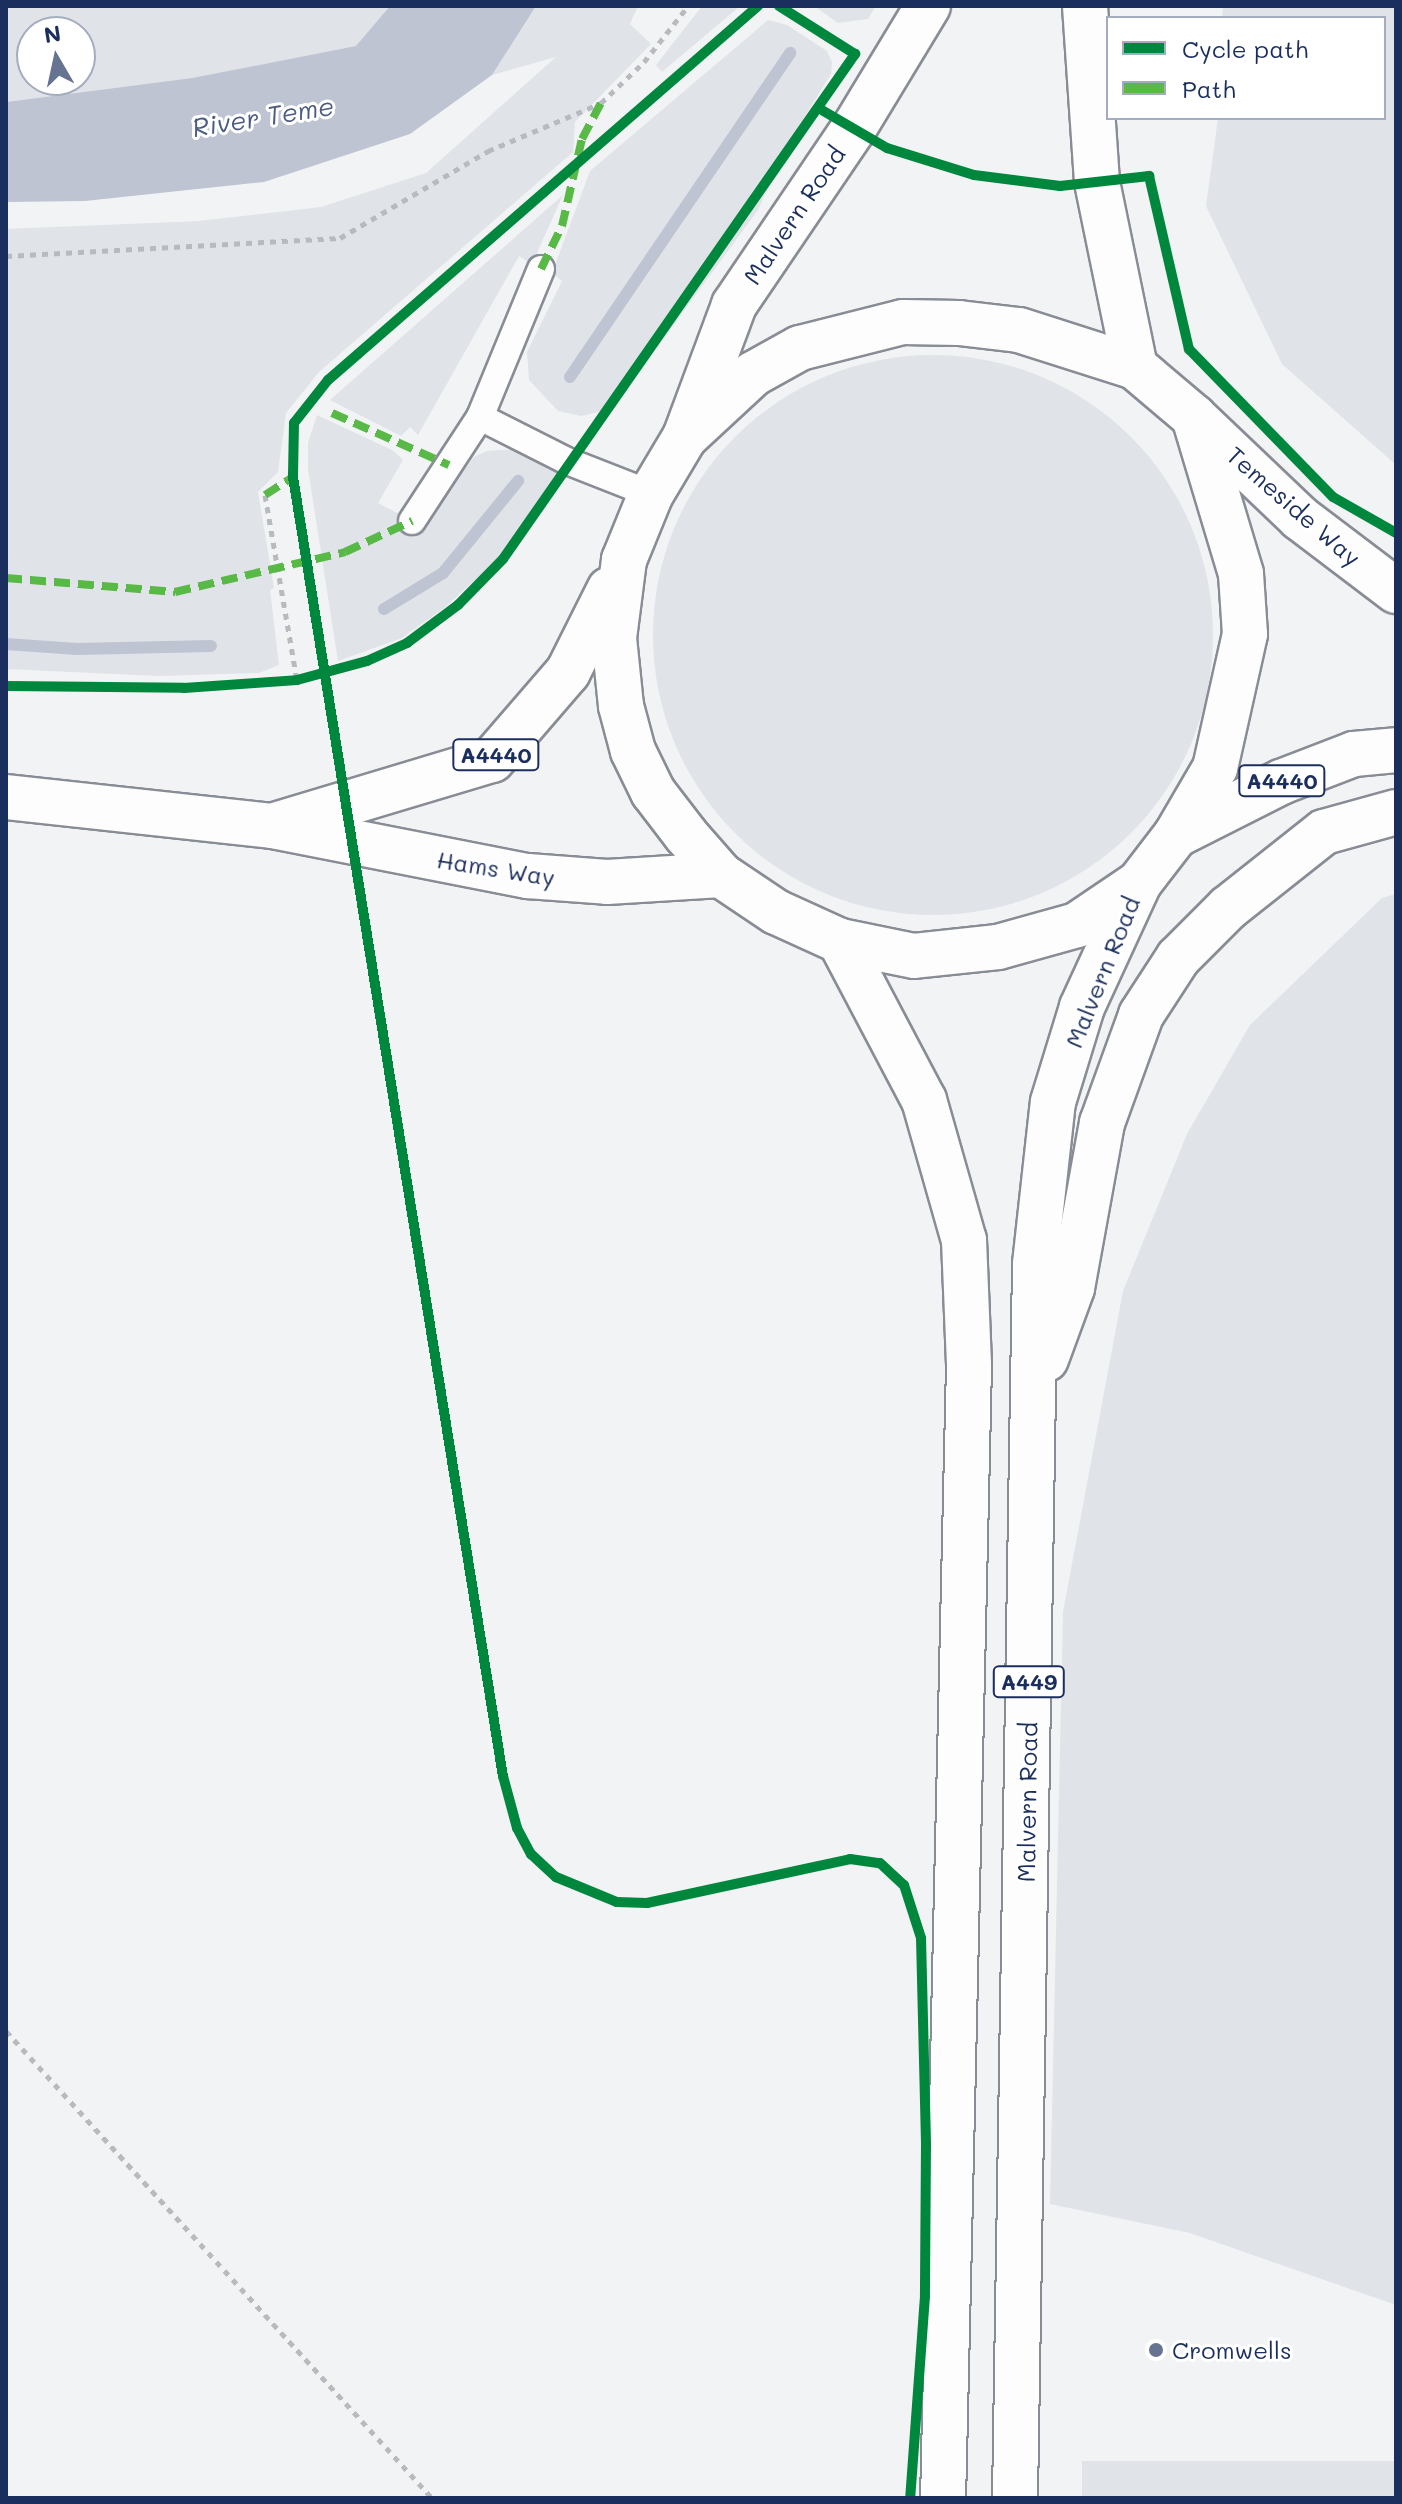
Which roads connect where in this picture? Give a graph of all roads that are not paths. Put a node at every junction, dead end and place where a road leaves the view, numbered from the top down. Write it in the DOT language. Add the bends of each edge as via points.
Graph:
graph roads {
  1 [pos="928,6"];
  2 [pos="1085,6"];
  3 [pos="541,269"];
  4 [pos="1135,367"];
  5 [pos="480,417"];
  6 [pos="1194,417"];
  7 [pos="685,437"];
  8 [pos="651,494"];
  9 [pos="412,521"];
  10 [pos="624,560"];
  11 [pos="1396,591"];
  12 [pos="1396,750"];
  13 [pos="6,797"];
  14 [pos="1396,812"];
  15 [pos="272,826"];
  16 [pos="1176,835"];
  17 [pos="721,875"];
  18 [pos="1139,883"];
  19 [pos="840,941"];
  20 [pos="1034,1389"];
  21 [pos="943,2498"];
  22 [pos="1015,2498"];
  1 -- 7 [label="main road, Malvern Road" via="854,128 734,305"];
  2 -- 4 [label="main road" via="1097,182"];
  3 -- 5 [label="lane"];
  4 -- 6 [label="main road, Temeside Way"];
  4 -- 7 [label="main road" via="1019,330 903,322 800,348 753,374"];
  5 -- 8 [label="lane" via="567,461"];
  5 -- 9 [label="lane"];
  6 -- 11 [label="main road, Temeside Way" via="1300,518"];
  6 -- 16 [label="main road" via="1241,574 1245,634 1215,768"];
  7 -- 8 [label="main road"];
  8 -- 10 [label="main road"];
  10 -- 15 [label="main road, Hams Way / A4440" via="568,672 492,760"];
  10 -- 17 [label="main road" via="614,638 621,706 633,751 653,792"];
  12 -- 16 [label="main road, A4440" via="1354,754 1296,776"];
  13 -- 15 [label="main road, Hams Way / A4440"];
  14 -- 20 [label="main road" via="1324,832 1240,899 1178,958 1141,1015 1102,1123 1072,1288"];
  15 -- 17 [label="main road, Hams Way / A4440" via="528,876 607,882"];
  16 -- 18 [label="main road"];
  17 -- 19 [label="main road" via="776,912"];
  18 -- 19 [label="main road" via="1077,925 998,947 914,956"];
  18 -- 20 [label="main road, Malvern Road / A449" via="1082,1007 1053,1102 1035,1264"];
  19 -- 21 [label="main road, A449" via="924,1100 964,1240 969,1365"];
  20 -- 22 [label="main road, Malvern Road / A449"];
}
